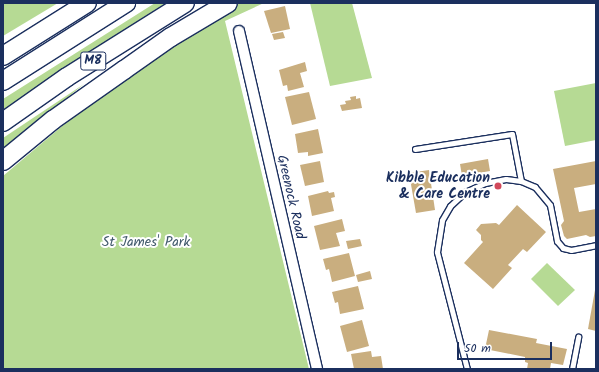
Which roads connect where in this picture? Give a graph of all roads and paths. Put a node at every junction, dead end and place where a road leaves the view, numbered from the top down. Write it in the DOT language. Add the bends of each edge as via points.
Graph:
graph roads {
  1 [pos="87,3"];
  2 [pos="126,3"];
  3 [pos="185,3"];
  4 [pos="228,3"];
  5 [pos="68,15"];
  6 [pos="239,31"];
  7 [pos="3,52"];
  8 [pos="3,56"];
  9 [pos="3,81"];
  10 [pos="3,122"];
  11 [pos="415,149"];
  12 [pos="3,161"];
  13 [pos="521,180"];
  14 [pos="596,245"];
  15 [pos="578,337"];
  16 [pos="317,369"];
  17 [pos="467,369"];
  18 [pos="572,369"];
  1 -- 5 [label="highway"];
  2 -- 9 [label="highway, M8"];
  3 -- 10 [label="highway, M8" via="67,77"];
  4 -- 12 [label="highway" via="171,37 124,70 53,120"];
  5 -- 7 [label="highway"];
  5 -- 8 [label="highway"];
  6 -- 16 [label="street, Greenock Road"];
  11 -- 13 [label="lane" via="512,134"];
  13 -- 14 [label="lane" via="535,187 550,205 555,236 563,248 571,250"];
  13 -- 17 [label="lane" via="506,179 465,192 450,206 442,220 437,252"];
  15 -- 18 [label="lane"];
}
